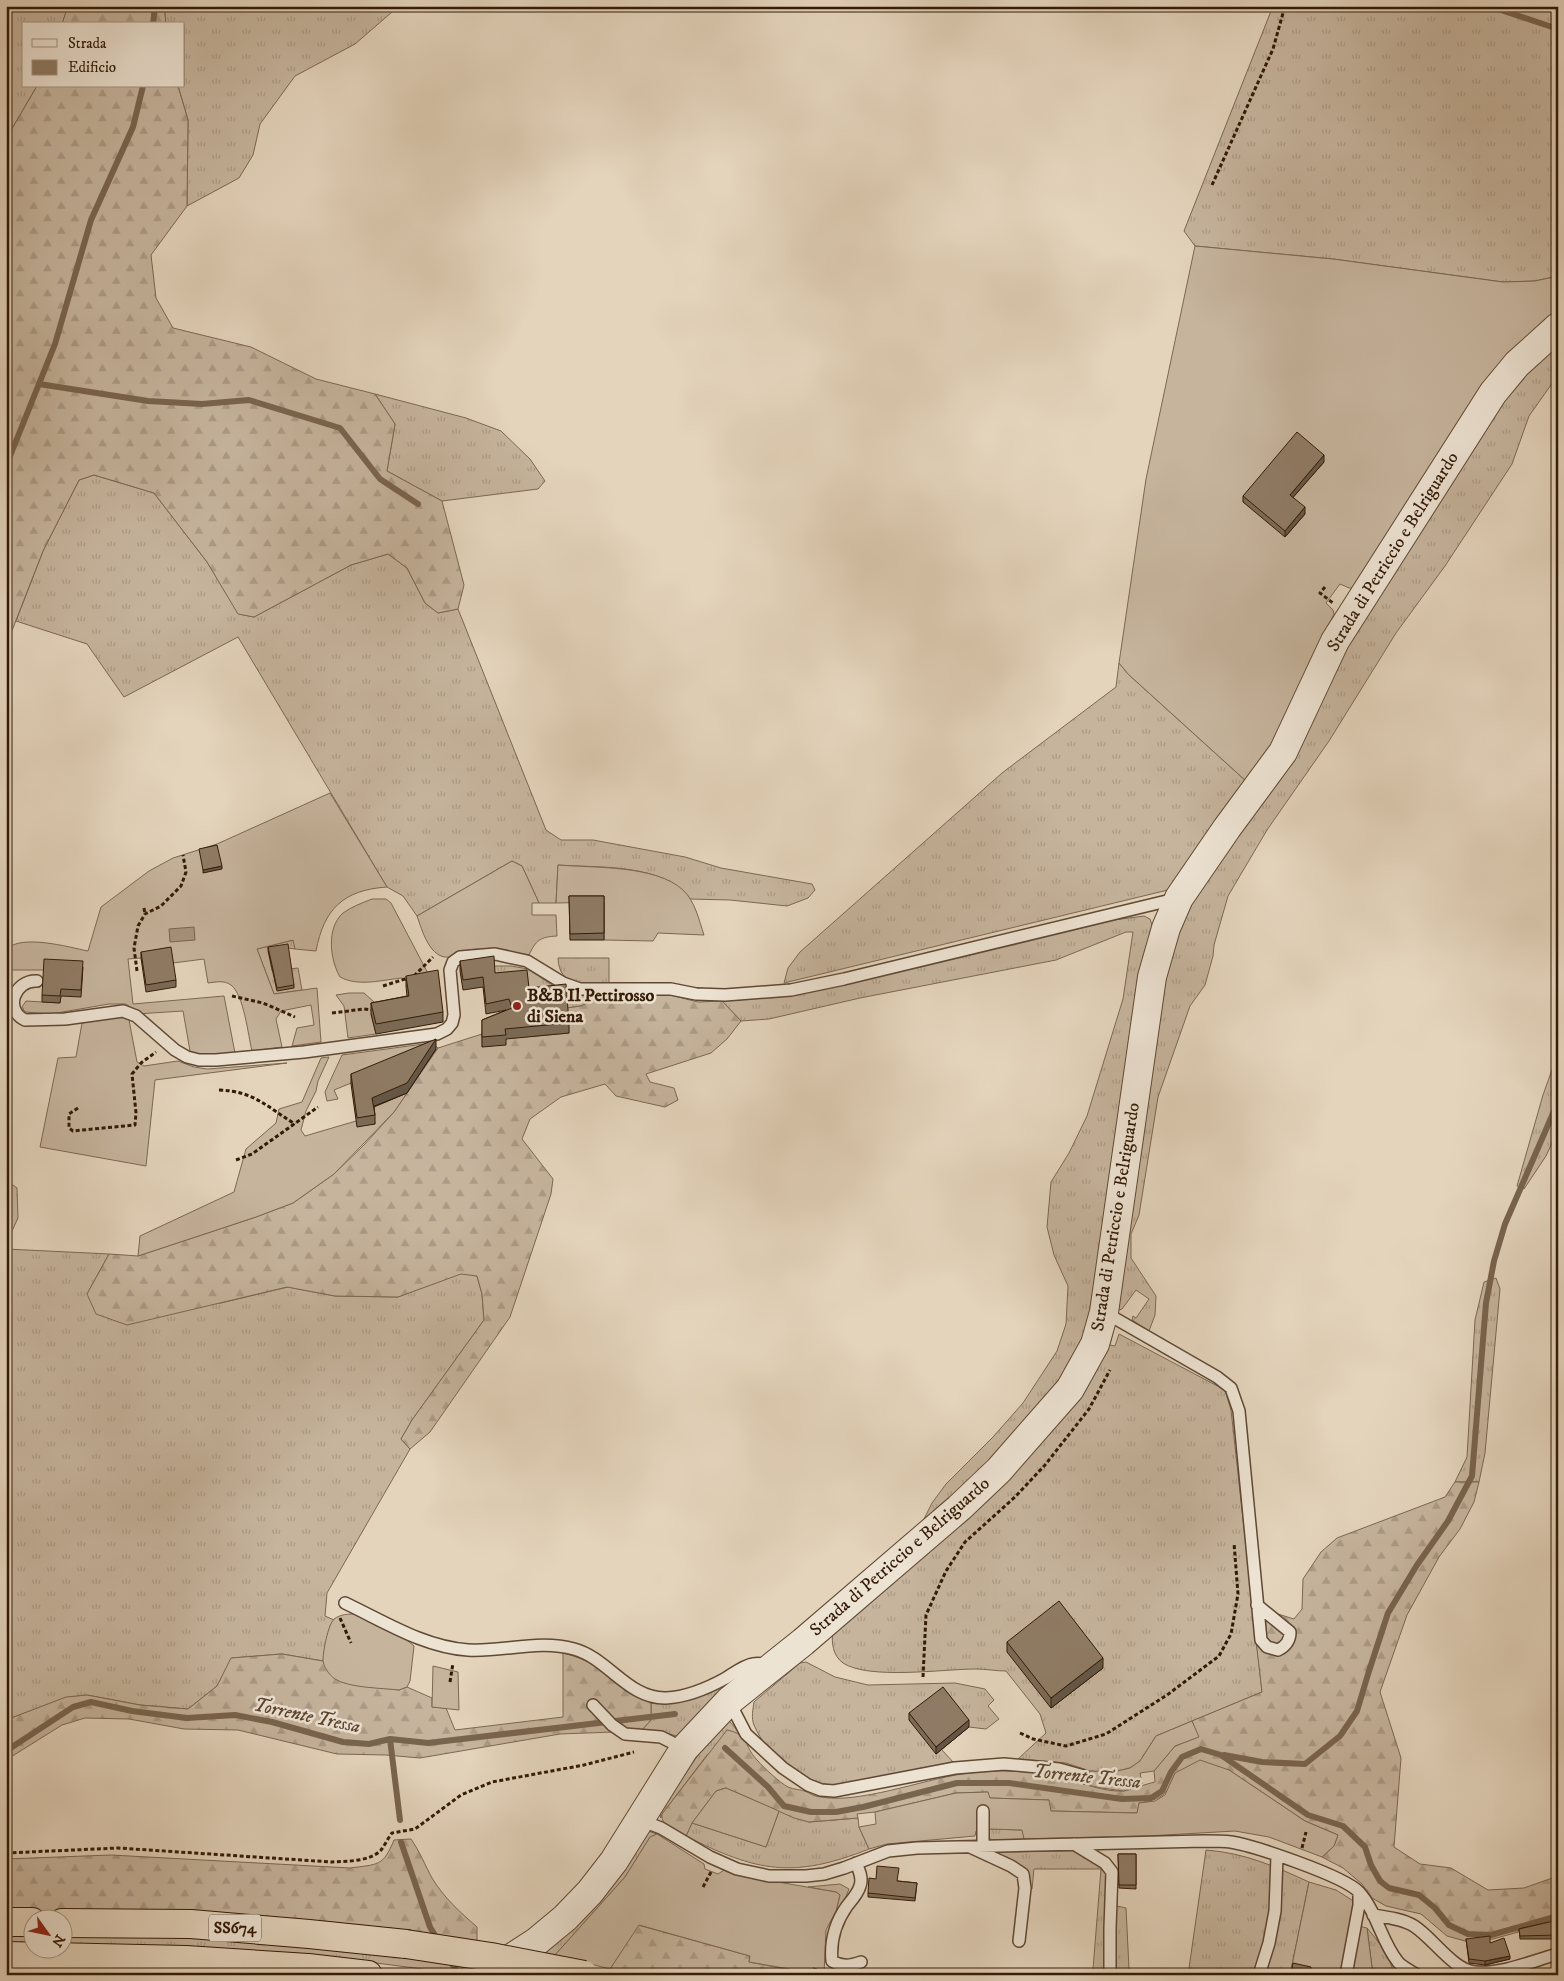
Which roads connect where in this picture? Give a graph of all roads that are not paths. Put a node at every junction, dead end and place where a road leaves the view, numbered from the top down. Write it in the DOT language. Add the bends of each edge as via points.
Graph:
graph roads {
  1 [pos="1558,327"];
  2 [pos="1180,898"];
  3 [pos="37,981"];
  4 [pos="1104,1312"];
  5 [pos="345,1603"];
  6 [pos="1257,1605"];
  7 [pos="773,1665"];
  8 [pos="729,1701"];
  9 [pos="596,1708"];
  10 [pos="672,1742"];
  11 [pos="1084,1776"];
  12 [pos="983,1811"];
  13 [pos="640,1820"];
  14 [pos="1074,1844"];
  15 [pos="983,1846"];
  16 [pos="968,1847"];
  17 [pos="1277,1856"];
  18 [pos="856,1863"];
  19 [pos="1359,1892"];
  20 [pos="1373,1915"];
  21 [pos="6,1922"];
  22 [pos="22,1922"];
  23 [pos="72,1922"];
  24 [pos="1019,1941"];
  25 [pos="1554,1954"];
  26 [pos="6,1956"];
  27 [pos="861,1962"];
  28 [pos="1400,1969"];
  29 [pos="368,1975"];
  30 [pos="484,1975"];
  31 [pos="584,1975"];
  32 [pos="1110,1975"];
  33 [pos="1259,1975"];
  34 [pos="1346,1975"];
  35 [pos="1417,1975"];
  1 -- 2 [label="street, Strada di Petriccio e Belriguardo" via="1517,364 1493,393 1335,641 1283,752"];
  2 -- 3 [label="lane" via="791,990 696,994 672,989 580,989 563,983 527,961 495,954 460,957 450,970 452,1023 436,1034 216,1060 188,1057 136,1016 123,1011 65,1019 25,1020 14,1008 14,995 29,981"];
  2 -- 4 [label="street, Strada di Petriccio e Belriguardo" via="1166,928 1152,977"];
  4 -- 6 [label="lane" via="1231,1388 1239,1411"];
  4 -- 7 [label="street, Strada di Petriccio e Belriguardo" via="1095,1344 1070,1389 999,1470 804,1642"];
  5 -- 7 [label="lane" via="409,1634 447,1647 470,1650 554,1645 579,1650 596,1659 623,1682 649,1696 681,1696 711,1686 752,1664"];
  7 -- 8 [label="street, Strada di Petriccio e Belriguardo"];
  8 -- 11 [label="lane" via="746,1734 789,1772 821,1790 834,1791 955,1768 1004,1764 1059,1769"];
  8 -- 13 [label="street, Strada di Petriccio e Belriguardo" via="684,1749"];
  9 -- 10 [label="lane" via="625,1734 661,1737"];
  12 -- 15 [label="lane"];
  13 -- 18 [label="lane" via="662,1828 737,1869 769,1876 824,1874"];
  13 -- 30 [label="street, Strada di Petriccio e Belriguardo" via="614,1861 565,1918 536,1942"];
  14 -- 15 [label="lane"];
  14 -- 17 [label="lane" via="1230,1842"];
  14 -- 32 [label="lane" via="1105,1863 1112,1872"];
  15 -- 16 [label="lane"];
  16 -- 18 [label="lane" via="888,1852"];
  16 -- 24 [label="lane" via="1023,1874 1025,1888"];
  17 -- 19 [label="lane" via="1342,1879"];
  17 -- 33 [label="lane" via="1275,1911"];
  18 -- 27 [label="lane" via="862,1879 860,1886 842,1912 831,1946 832,1961 840,1966"];
  19 -- 20 [label="lane"];
  19 -- 34 [label="lane"];
  20 -- 25 [label="lane" via="1413,1925 1455,1963 1474,1972 1503,1970"];
  20 -- 28 [label="lane"];
  21 -- 22 [label="highway"];
  23 -- 31 [label="highway, SS674, bridge" via="191,1924 406,1944"];
  26 -- 29 [label="highway, SS674" via="186,1960"];
  28 -- 35 [label="lane"];
}
